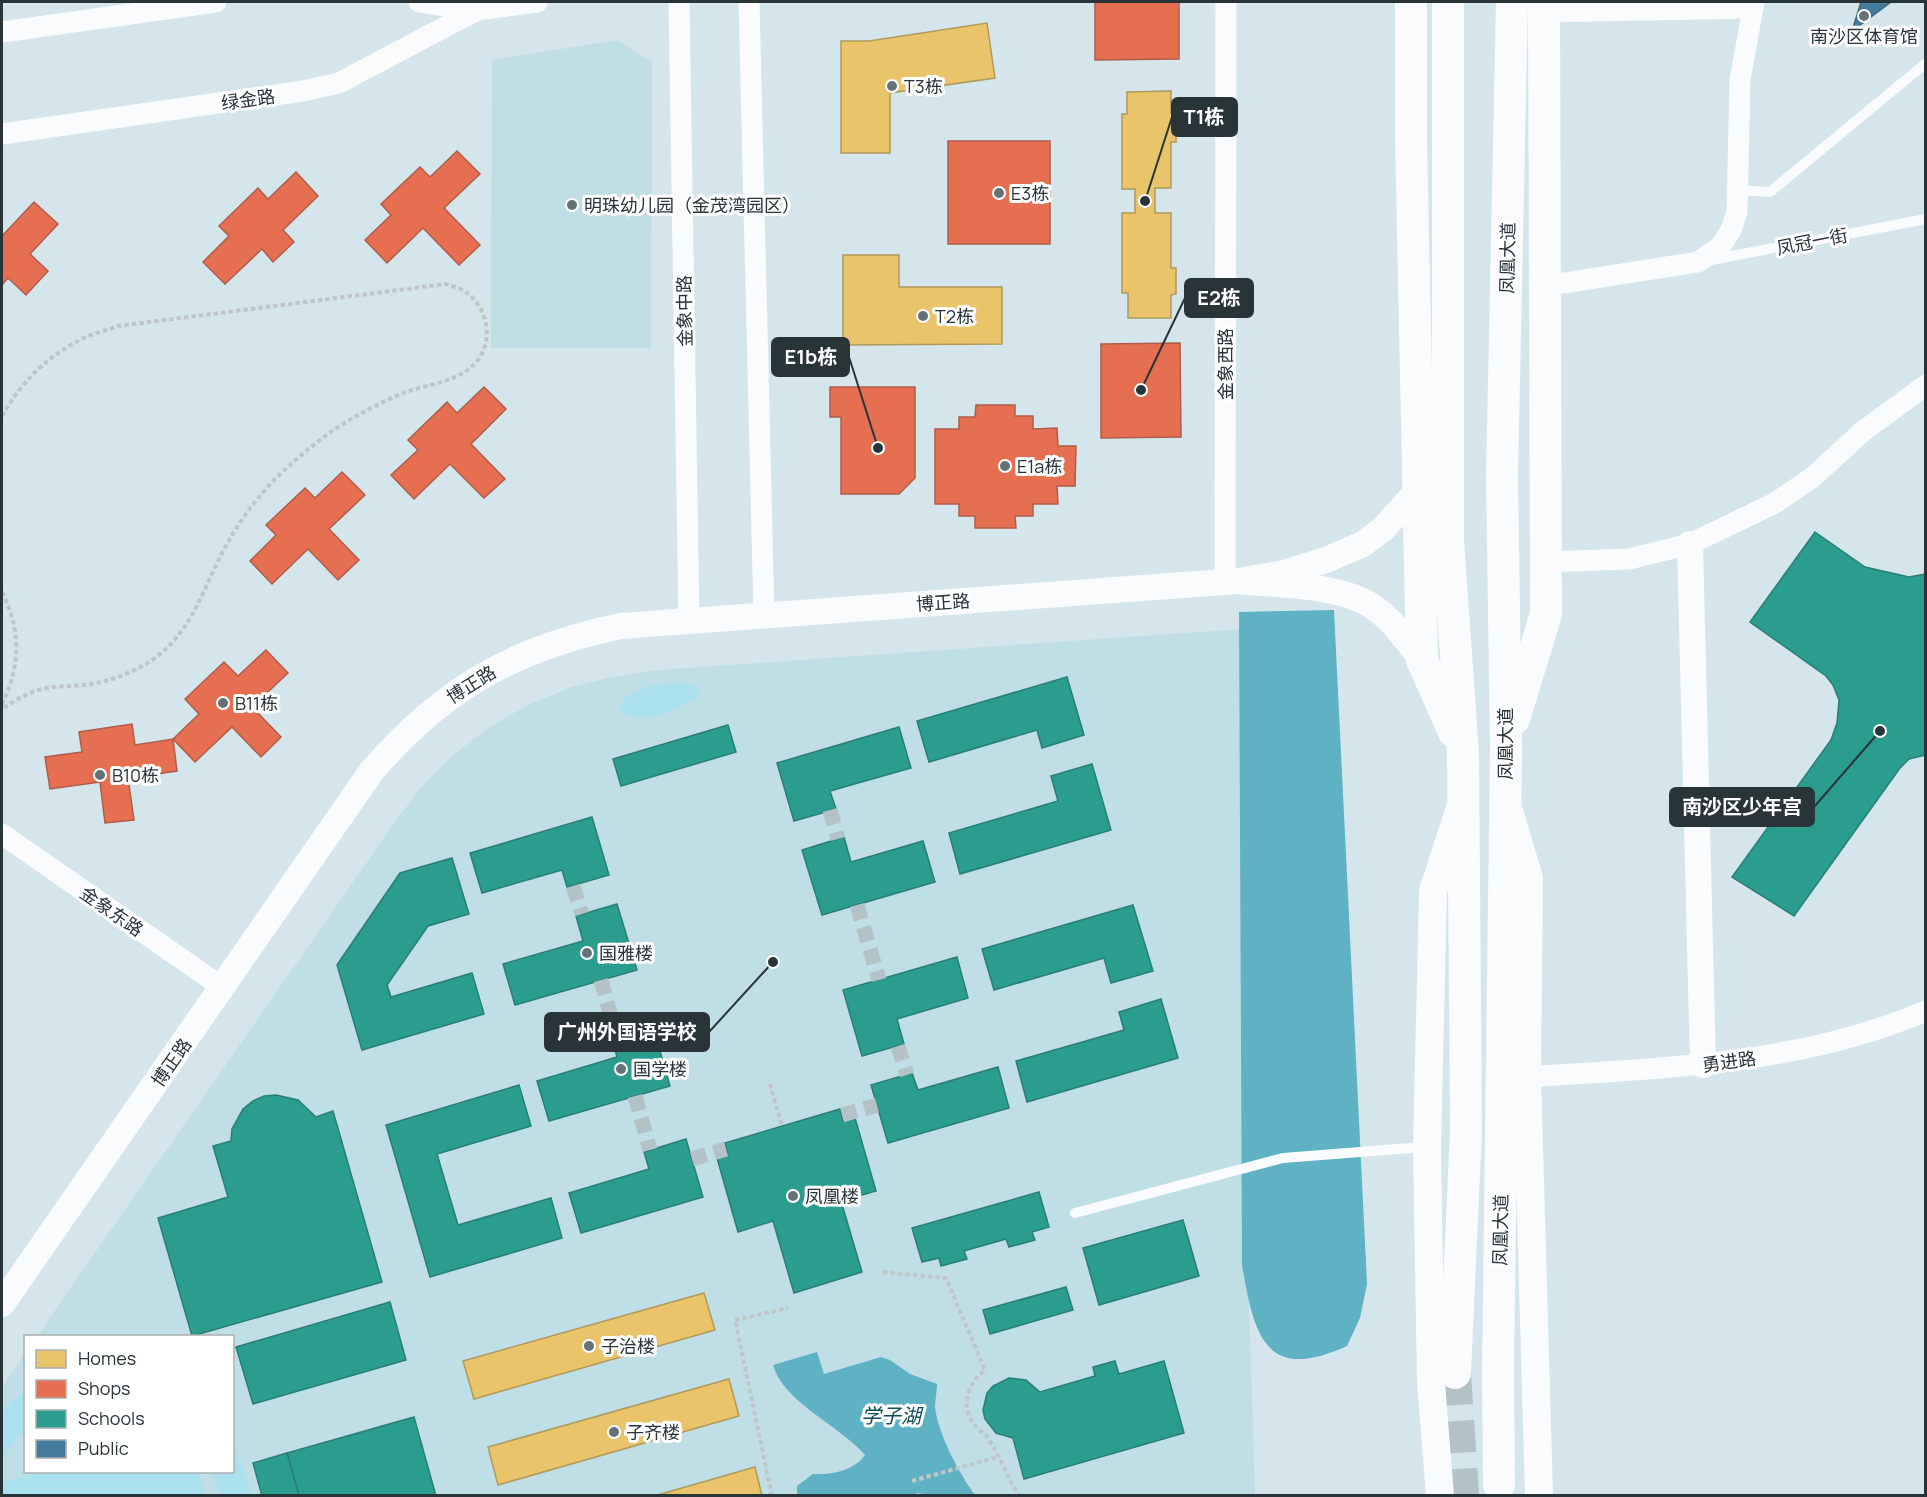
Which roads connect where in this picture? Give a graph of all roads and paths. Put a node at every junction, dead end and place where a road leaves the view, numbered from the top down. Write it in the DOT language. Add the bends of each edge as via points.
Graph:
graph roads {
  1 [pos="216,2"];
  2 [pos="419,2"];
  3 [pos="537,2"];
  4 [pos="679,2"];
  5 [pos="749,2"];
  6 [pos="1226,2"];
  7 [pos="1411,2"];
  8 [pos="1512,2"];
  9 [pos="1753,5"];
  10 [pos="1628,6"];
  11 [pos="1448,7"];
  12 [pos="1544,7"];
  13 [pos="477,10"];
  14 [pos="2,32"];
  15 [pos="1926,63"];
  16 [pos="2,134"];
  17 [pos="1739,190"];
  18 [pos="1926,219"];
  19 [pos="1698,262"];
  20 [pos="1545,286"];
  21 [pos="1926,385"];
  22 [pos="2,416"];
  23 [pos="1418,490"];
  24 [pos="1689,544"];
  25 [pos="1545,562"];
  26 [pos="1232,581"];
  27 [pos="2,592"];
  28 [pos="764,615"];
  29 [pos="689,621"];
  30 [pos="1422,660"];
  31 [pos="2,704"];
  32 [pos="2,709"];
  33 [pos="1506,749"];
  34 [pos="1463,753"];
  35 [pos="1464,797"];
  36 [pos="1505,798"];
  37 [pos="2,834"];
  38 [pos="222,987"];
  39 [pos="1926,1011"];
  40 [pos="1703,1065"];
  41 [pos="1527,1077"];
  42 [pos="770,1084"];
  43 [pos="782,1126"];
  44 [pos="1427,1147"];
  45 [pos="1076,1214"];
  46 [pos="883,1272"];
  47 [pos="2,1304"];
  48 [pos="788,1308"];
  49 [pos="1455,1373"];
  50 [pos="998,1457"];
  51 [pos="912,1481"];
  52 [pos="1499,1485"];
  53 [pos="772,1496"];
  54 [pos="1019,1496"];
  55 [pos="1440,1496"];
  56 [pos="1539,1496"];
  1 -- 14 [label="street"];
  2 -- 13 [label="street, 绿金路"];
  3 -- 13 [label="street, 绿金路"];
  4 -- 29 [label="street, 金象中路"];
  5 -- 28 [label="street"];
  6 -- 26 [label="street, 金象西路"];
  7 -- 23 [label="main road"];
  8 -- 33 [label="main road, 凤凰大道" via="1502,475"];
  9 -- 10 [label="street"];
  9 -- 17 [label="street" via="1740,80"];
  10 -- 12 [label="street"];
  11 -- 34 [label="main road, 凤凰大道" via="1448,541"];
  12 -- 20 [label="main road"];
  13 -- 16 [label="street, 绿金路" via="339,83"];
  15 -- 17 [label="lane" via="1770,192"];
  17 -- 19 [label="street" via="1731,230 1720,247"];
  18 -- 19 [label="lane, 凤冠一街"];
  19 -- 20 [label="street"];
  20 -- 25 [label="main road"];
  21 -- 24 [label="street" via="1775,503"];
  22 -- 32 [label="path" via="16,392 45,362 79,340 118,326 446,284 475,300 484,314 485,347 477,362 464,373 404,393 362,413 322,438 286,468 228,542 195,612 177,638 154,659 97,683 41,690"];
  23 -- 26 [label="street" via="1384,528 1363,544 1284,573"];
  23 -- 30 [label="main road"];
  24 -- 25 [label="street" via="1629,559"];
  24 -- 40 [label="street"];
  25 -- 33 [label="main road" via="1546,614"];
  26 -- 28 [label="street, 博正路"];
  26 -- 30 [label="street" via="1338,591 1374,608"];
  27 -- 31 [label="path" via="16,634 16,661"];
  28 -- 29 [label="street, 博正路"];
  29 -- 38 [label="street, 博正路" via="621,626 554,642 494,669 440,704 371,772"];
  30 -- 34 [label="main road"];
  33 -- 36 [label="main road, 凤凰大道"];
  34 -- 35 [label="main road, 凤凰大道"];
  35 -- 44 [label="main road" via="1432,891"];
  35 -- 49 [label="main road, 凤凰大道" via="1466,1131"];
  36 -- 41 [label="main road" via="1529,878"];
  36 -- 52 [label="main road, 凤凰大道"];
  37 -- 38 [label="street, 金象东路"];
  38 -- 47 [label="street, 博正路"];
  39 -- 40 [label="street, 勇进路" via="1801,1050"];
  40 -- 41 [label="street, 勇进路"];
  41 -- 56 [label="main road"];
  42 -- 43 [label="path"];
  44 -- 45 [label="lane" via="1283,1158"];
  44 -- 55 [label="main road" via="1431,1383"];
  46 -- 50 [label="path" via="946,1278 985,1370 968,1393 968,1414"];
  48 -- 53 [label="path" via="735,1320"];
  50 -- 51 [label="path"];
  50 -- 54 [label="path"];
}
